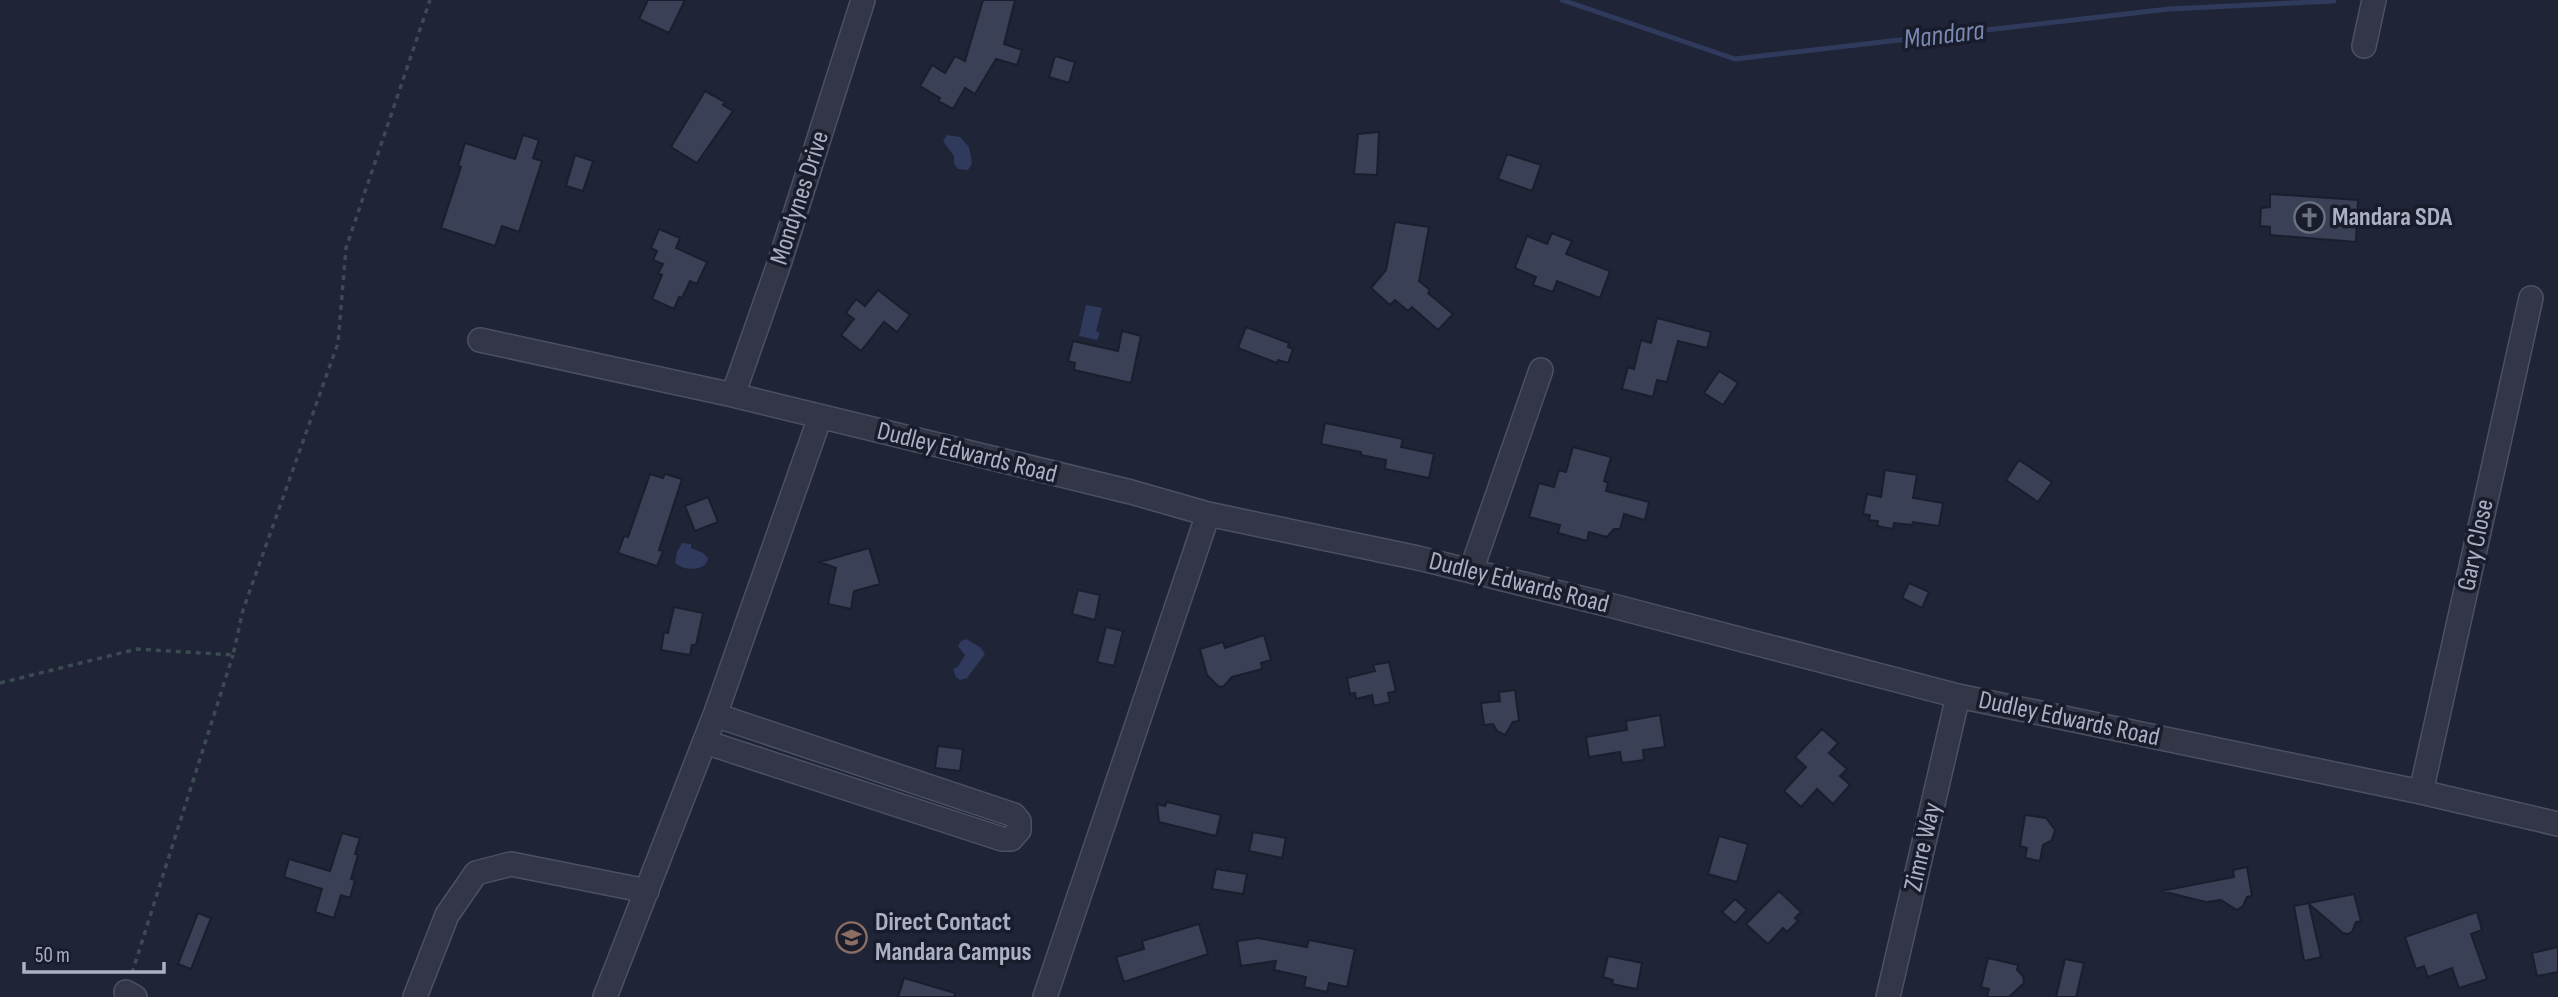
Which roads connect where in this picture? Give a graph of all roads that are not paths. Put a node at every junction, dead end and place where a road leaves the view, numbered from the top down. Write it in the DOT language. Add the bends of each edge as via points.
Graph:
graph roads {
  1 [pos="863,0"];
  2 [pos="2374,0"];
  3 [pos="2364,46"];
  4 [pos="2531,298"];
  5 [pos="480,340"];
  6 [pos="1541,370"];
  7 [pos="733,395"];
  8 [pos="820,417"];
  9 [pos="1208,514"];
  10 [pos="1471,571"];
  11 [pos="1958,696"];
  12 [pos="715,715"];
  13 [pos="705,742"];
  14 [pos="2421,792"];
  15 [pos="2558,824"];
  16 [pos="647,891"];
  17 [pos="415,997"];
  18 [pos="605,997"];
  19 [pos="1045,997"];
  20 [pos="1888,997"];
  1 -- 7 [label="street, Mondynes Drive"];
  2 -- 3 [label="street"];
  4 -- 14 [label="street, Gary Close"];
  5 -- 7 [label="street, Dudley Edwards Road"];
  6 -- 10 [label="street"];
  7 -- 8 [label="street, Dudley Edwards Road"];
  8 -- 9 [label="street, Dudley Edwards Road"];
  8 -- 12 [label="street"];
  9 -- 10 [label="street, Dudley Edwards Road"];
  9 -- 19 [label="street"];
  10 -- 11 [label="street, Dudley Edwards Road"];
  11 -- 14 [label="street, Dudley Edwards Road"];
  11 -- 20 [label="street, Zimre Way"];
  12 -- 13 [label="street"];
  12 -- 13 [label="street" via="1014,815 1019,821 1018,833 1002,839"];
  13 -- 16 [label="street"];
  14 -- 15 [label="street, Dudley Edwards Road"];
  16 -- 17 [label="street" via="511,864 476,873 447,915"];
  16 -- 18 [label="street"];
}
